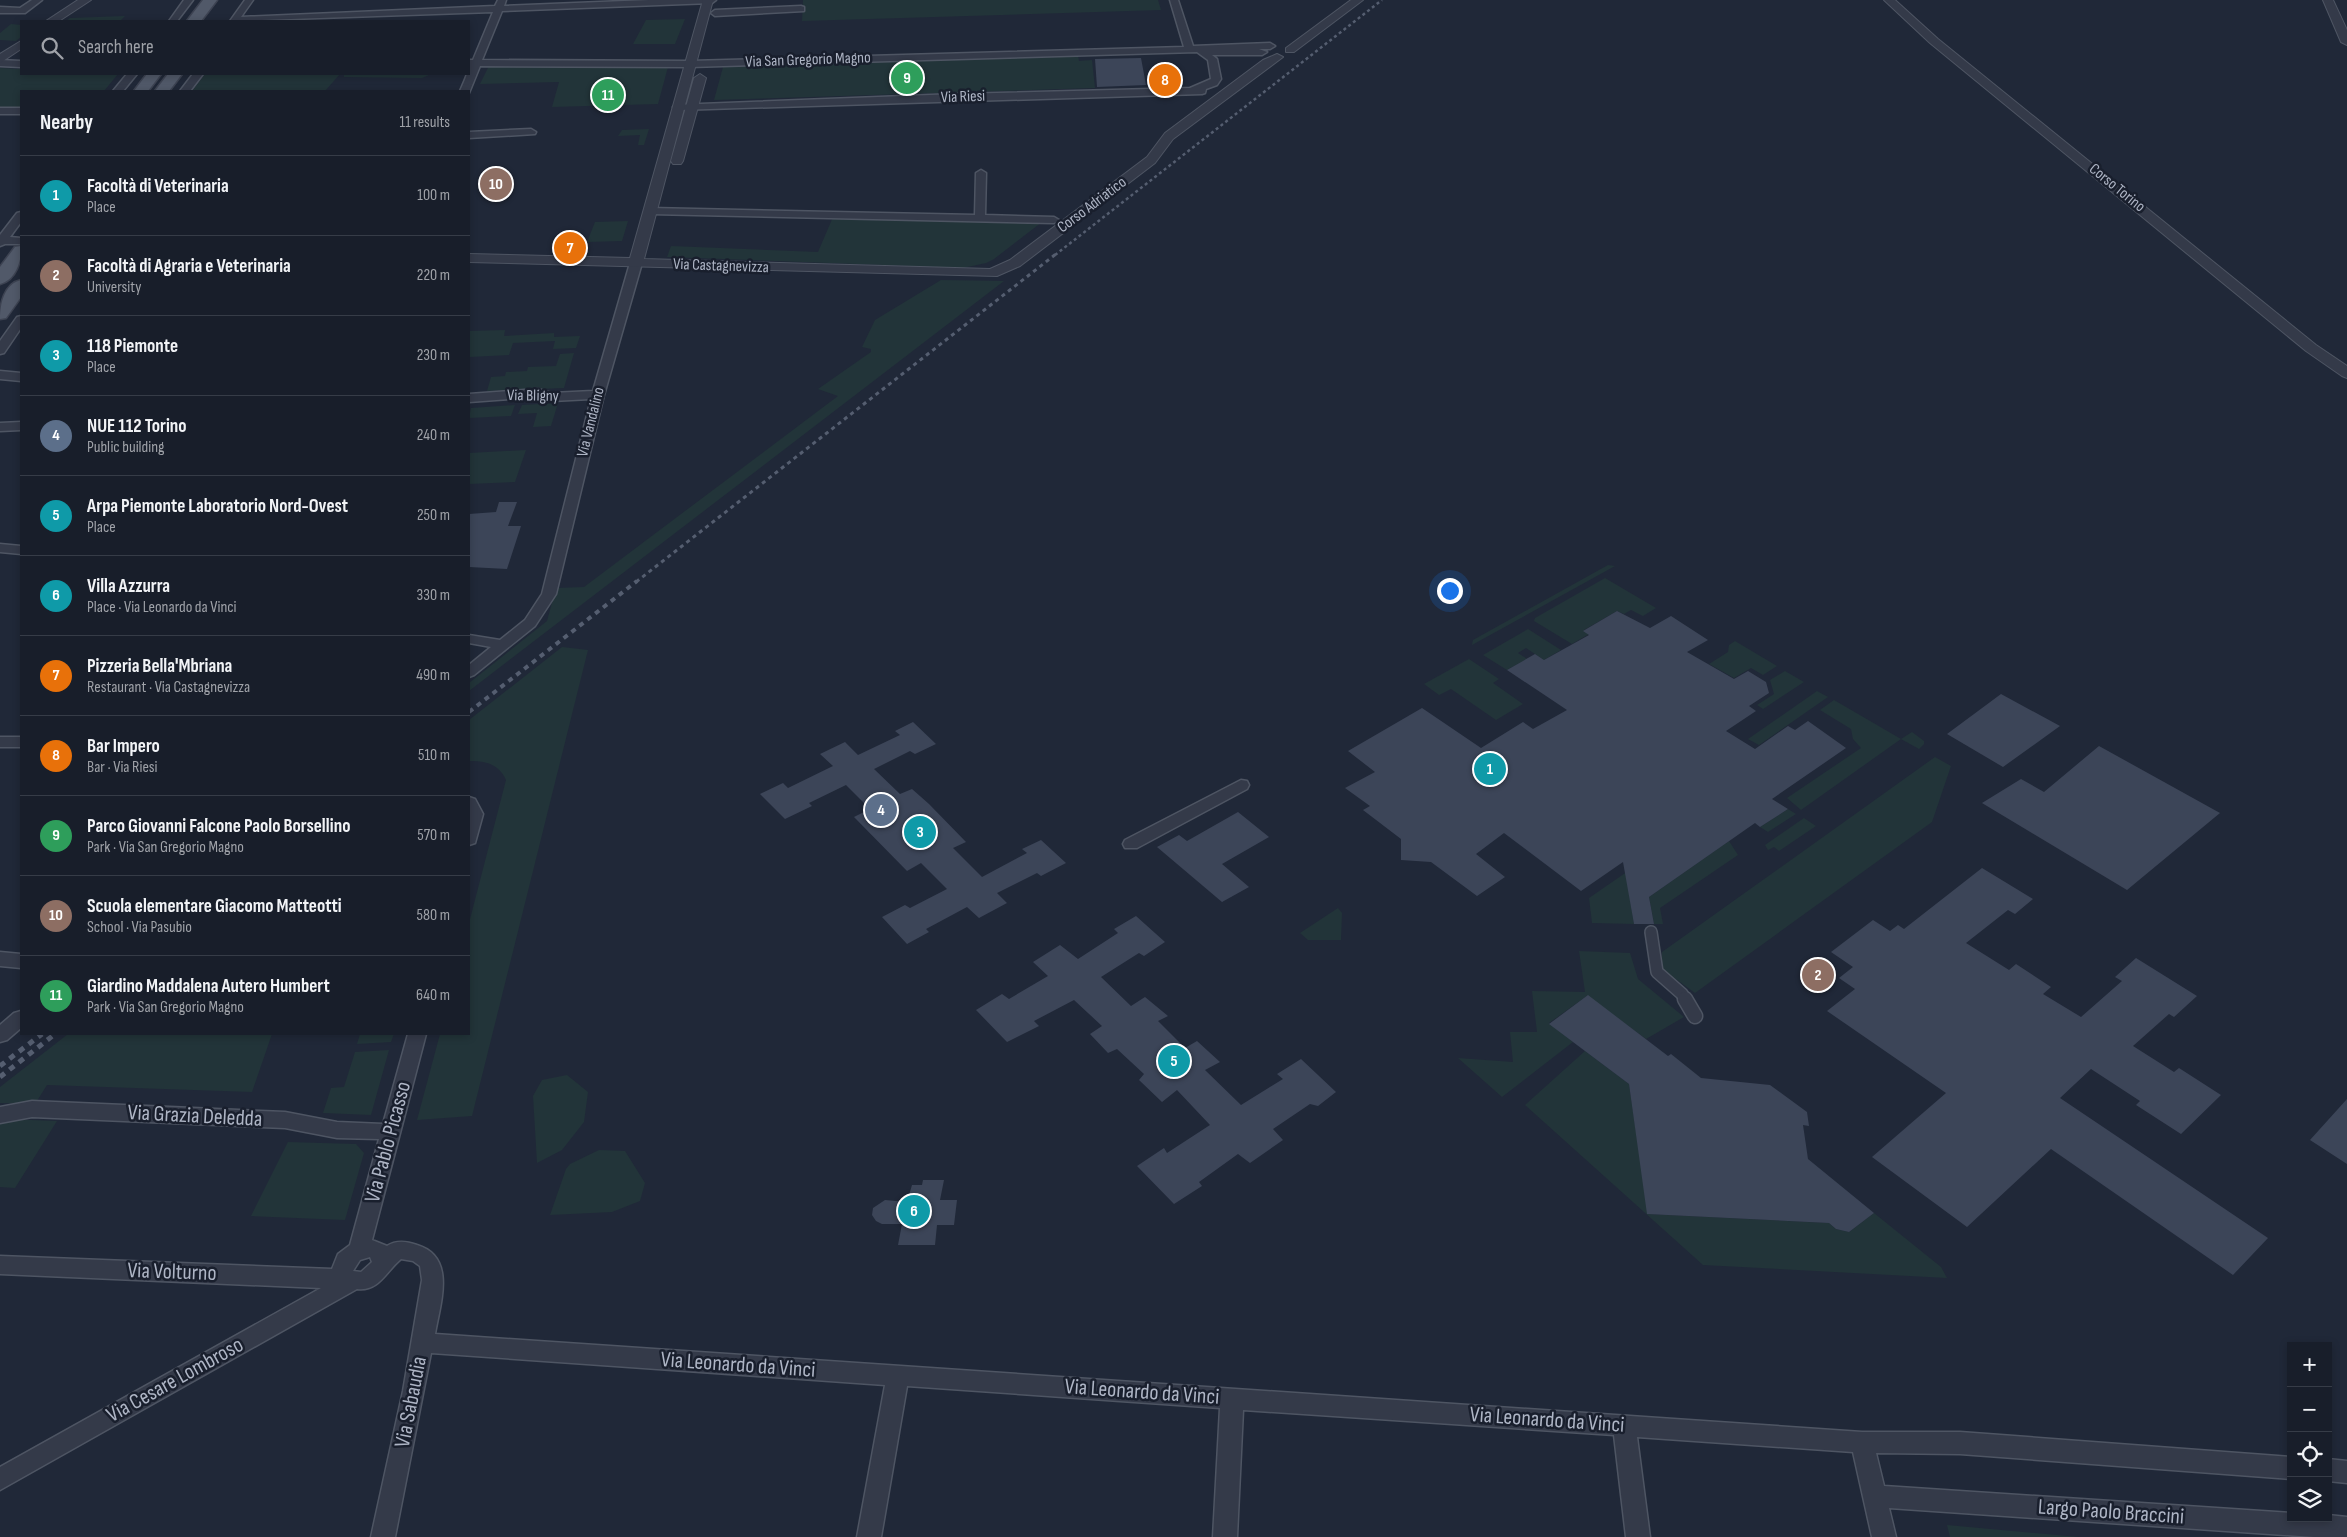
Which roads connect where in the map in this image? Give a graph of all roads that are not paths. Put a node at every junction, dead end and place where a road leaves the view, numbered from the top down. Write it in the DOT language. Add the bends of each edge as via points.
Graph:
graph roads {
  1 [pos="38,0"];
  2 [pos="86,0"];
  3 [pos="189,0"];
  4 [pos="210,0"];
  5 [pos="249,0"];
  6 [pos="708,0"];
  7 [pos="712,0"];
  8 [pos="718,0"];
  9 [pos="1174,0"];
  10 [pos="1344,0"];
  11 [pos="1358,0"];
  12 [pos="1889,0"];
  13 [pos="1903,0"];
  14 [pos="2328,0"];
  15 [pos="501,4"];
  16 [pos="801,9"];
  17 [pos="0,10"];
  18 [pos="715,13"];
  19 [pos="54,20"];
  20 [pos="174,20"];
  21 [pos="195,20"];
  22 [pos="235,20"];
  23 [pos="2347,42"];
  24 [pos="20,45"];
  25 [pos="1189,49"];
  26 [pos="1199,49"];
  27 [pos="1270,51"];
  28 [pos="0,62"];
  29 [pos="473,63"];
  30 [pos="704,63"];
  31 [pos="20,64"];
  32 [pos="690,64"];
  33 [pos="131,75"];
  34 [pos="153,75"];
  35 [pos="174,75"];
  36 [pos="197,75"];
  37 [pos="469,75"];
  38 [pos="119,90"];
  39 [pos="142,90"];
  40 [pos="163,90"];
  41 [pos="187,90"];
  42 [pos="464,90"];
  43 [pos="1192,91"];
  44 [pos="1218,92"];
  45 [pos="678,107"];
  46 [pos="692,107"];
  47 [pos="0,111"];
  48 [pos="20,111"];
  49 [pos="531,132"];
  50 [pos="470,135"];
  51 [pos="674,174"];
  52 [pos="980,174"];
  53 [pos="665,207"];
  54 [pos="650,211"];
  55 [pos="20,216"];
  56 [pos="980,218"];
  57 [pos="1054,220"];
  58 [pos="1,241"];
  59 [pos="20,241"];
  60 [pos="20,252"];
  61 [pos="637,257"];
  62 [pos="470,258"];
  63 [pos="972,273"];
  64 [pos="0,279"];
  65 [pos="20,286"];
  66 [pos="0,314"];
  67 [pos="20,321"];
  68 [pos="0,350"];
  69 [pos="2347,358"];
  70 [pos="2347,373"];
  71 [pos="0,375"];
  72 [pos="20,376"];
  73 [pos="598,395"];
  74 [pos="470,398"];
  75 [pos="20,426"];
  76 [pos="0,427"];
  77 [pos="0,548"];
  78 [pos="20,550"];
  79 [pos="470,640"];
  80 [pos="504,645"];
  81 [pos="470,671"];
  82 [pos="0,742"];
  83 [pos="20,742"];
  84 [pos="1241,785"];
  85 [pos="470,805"];
  86 [pos="470,834"];
  87 [pos="1131,844"];
  88 [pos="1651,932"];
  89 [pos="0,959"];
  90 [pos="20,961"];
  91 [pos="1695,1016"];
  92 [pos="20,1019"];
  93 [pos="0,1035"];
  94 [pos="417,1035"];
  95 [pos="0,1116"];
  96 [pos="390,1132"];
  97 [pos="359,1250"];
  98 [pos="383,1261"];
  99 [pos="0,1265"];
  100 [pos="432,1265"];
  101 [pos="347,1278"];
  102 [pos="423,1343"];
  103 [pos="898,1375"];
  104 [pos="1232,1398"];
  105 [pos="1624,1425"];
  106 [pos="1862,1442"];
  107 [pos="2287,1468"];
  108 [pos="2332,1470"];
  109 [pos="2347,1472"];
  110 [pos="0,1479"];
  111 [pos="1874,1496"];
  112 [pos="2347,1528"];
  113 [pos="382,1537"];
  114 [pos="869,1537"];
  115 [pos="1225,1537"];
  116 [pos="1638,1537"];
  117 [pos="1884,1537"];
  1 -- 17 [label="street" via="22,11"];
  2 -- 19 [label="street"];
  3 -- 20 [label="street"];
  4 -- 21 [label="main road"];
  5 -- 22 [label="street"];
  6 -- 7 [label="street"];
  6 -- 15 [label="street"];
  6 -- 32 [label="street, Via Vandalino"];
  8 -- 18 [label="street"];
  9 -- 25 [label="street"];
  10 -- 27 [label="street, Corso Adriatico" via="1291,40"];
  11 -- 27 [label="street, Corso Adriatico" via="1287,55"];
  12 -- 70 [label="street, Corso Torino" via="1934,41"];
  13 -- 69 [label="street, Corso Torino" via="1948,41"];
  14 -- 23 [label="street"];
  15 -- 22 [label="street"];
  15 -- 29 [label="street"];
  16 -- 18 [label="street"];
  18 -- 30 [label="street"];
  24 -- 28 [label="street"];
  25 -- 26 [label="street, Via San Gregorio Magno"];
  25 -- 30 [label="street, Via San Gregorio Magno"];
  26 -- 27 [label="street, Via San Gregorio Magno" via="1208,52"];
  26 -- 43 [label="street" via="1212,59 1216,80"];
  27 -- 44 [label="street, Corso Adriatico"];
  27 -- 63 [label="street, Corso Adriatico" via="1169,136 1151,160 1015,263 992,273"];
  28 -- 31 [label="street"];
  29 -- 32 [label="street, Via San Gregorio Magno"];
  30 -- 32 [label="street, Via San Gregorio Magno"];
  30 -- 46 [label="street"];
  32 -- 45 [label="street, Via Vandalino"];
  33 -- 38 [label="street"];
  34 -- 39 [label="main road"];
  35 -- 40 [label="main road"];
  36 -- 41 [label="street"];
  37 -- 42 [label="street"];
  43 -- 44 [label="street, Via Riesi"];
  43 -- 46 [label="street, Via Riesi"];
  44 -- 57 [label="street, Corso Adriatico" via="1156,137"];
  45 -- 46 [label="street, Via Riesi"];
  45 -- 54 [label="street, Via Vandalino"];
  46 -- 51 [label="street"];
  47 -- 48 [label="street"];
  49 -- 50 [label="street"];
  52 -- 56 [label="street"];
  53 -- 54 [label="street, Corso Adriatico"];
  53 -- 56 [label="street, Corso Adriatico"];
  53 -- 61 [label="street, Via Vandalino" via="655,231"];
  54 -- 61 [label="street, Via Vandalino"];
  55 -- 58 [label="street"];
  56 -- 57 [label="street, Corso Adriatico"];
  57 -- 63 [label="street, Corso Adriatico" via="996,261"];
  58 -- 59 [label="street"];
  60 -- 64 [label="main road"];
  61 -- 62 [label="street, Via Castagnevizza"];
  61 -- 63 [label="street, Via Castagnevizza"];
  61 -- 73 [label="street, Via Vandalino"];
  65 -- 66 [label="main road"];
  67 -- 68 [label="street"];
  71 -- 72 [label="street"];
  73 -- 74 [label="street, Via Bligny" via="552,397 538,393"];
  73 -- 80 [label="street, Via Vandalino" via="549,594 530,623"];
  75 -- 76 [label="street"];
  77 -- 78 [label="street"];
  79 -- 80 [label="street"];
  80 -- 81 [label="street, Via Vandalino"];
  82 -- 83 [label="street"];
  84 -- 87 [label="street"];
  85 -- 86 [label="street" via="475,814"];
  88 -- 91 [label="street" via="1657,972 1682,994"];
  89 -- 90 [label="street"];
  92 -- 93 [label="street"];
  94 -- 96 [label="street, Via Pablo Picasso"];
  95 -- 96 [label="street, Via Grazia Deledda" via="32,1109 242,1117 285,1120 337,1130"];
  96 -- 97 [label="street, Via Pablo Picasso"];
  97 -- 98 [label="street" via="376,1250"];
  97 -- 101 [label="street" via="347,1259 342,1270"];
  98 -- 100 [label="street" via="398,1250 424,1255"];
  98 -- 101 [label="street" via="374,1276 363,1282"];
  99 -- 101 [label="street, Via Volturno"];
  100 -- 102 [label="street, Via Sabaudia" via="433,1280"];
  101 -- 110 [label="street, Via Cesare Lombroso"];
  102 -- 103 [label="street, Via Leonardo da Vinci"];
  102 -- 113 [label="street, Via Sabaudia"];
  103 -- 104 [label="street, Via Leonardo da Vinci"];
  103 -- 114 [label="street"];
  104 -- 105 [label="street, Via Leonardo da Vinci"];
  104 -- 115 [label="street"];
  105 -- 106 [label="street, Via Leonardo da Vinci"];
  105 -- 116 [label="street"];
  106 -- 107 [label="street" via="1960,1443"];
  106 -- 111 [label="street"];
  108 -- 109 [label="street"];
  111 -- 112 [label="street, Largo Paolo Braccini"];
  111 -- 117 [label="street"];
}
